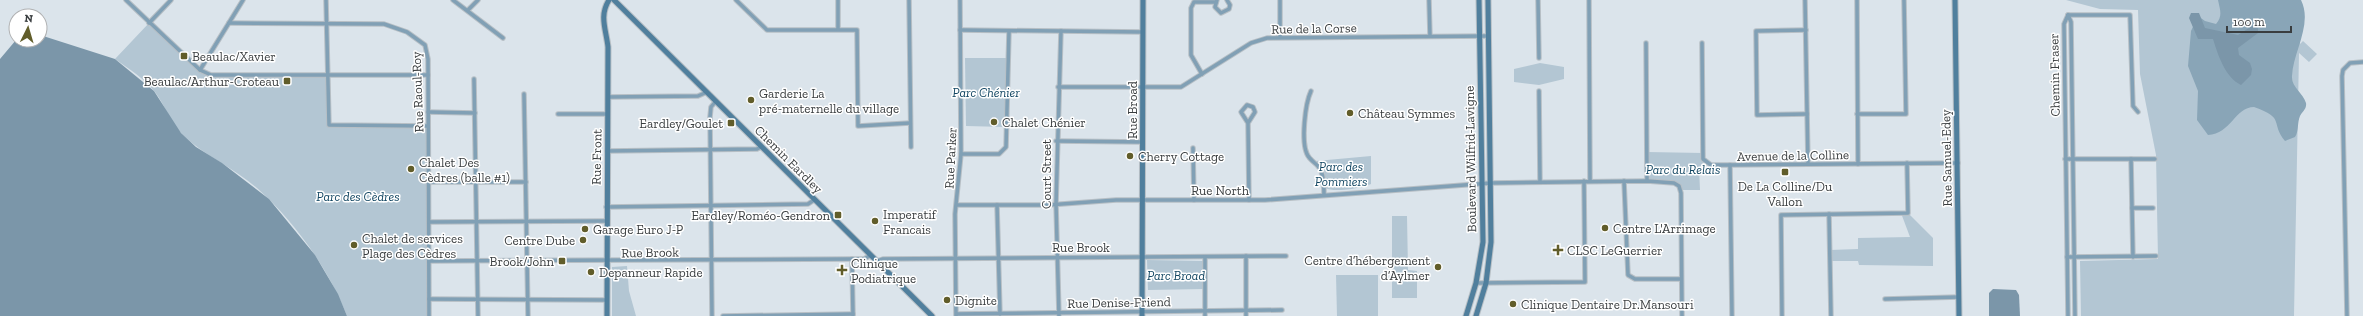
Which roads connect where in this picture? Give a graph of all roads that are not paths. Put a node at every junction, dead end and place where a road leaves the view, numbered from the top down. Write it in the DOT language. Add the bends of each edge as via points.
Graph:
graph roads {
  1 [pos="126,0"];
  2 [pos="171,0"];
  3 [pos="243,0"];
  4 [pos="326,0"];
  5 [pos="453,0"];
  6 [pos="478,0"];
  7 [pos="609,0"];
  8 [pos="614,0"];
  9 [pos="736,0"];
  10 [pos="838,0"];
  11 [pos="909,0"];
  12 [pos="960,0"];
  13 [pos="1143,0"];
  14 [pos="1227,0"];
  15 [pos="1280,0"];
  16 [pos="1429,0"];
  17 [pos="1479,0"];
  18 [pos="1488,0"];
  19 [pos="1538,0"];
  20 [pos="1589,0"];
  21 [pos="1805,0"];
  22 [pos="1857,0"];
  23 [pos="1904,0"];
  24 [pos="1955,0"];
  25 [pos="1216,1"];
  26 [pos="468,10"];
  27 [pos="2068,15"];
  28 [pos="149,23"];
  29 [pos="229,23"];
  30 [pos="327,24"];
  31 [pos="838,29"];
  32 [pos="960,30"];
  33 [pos="1806,30"];
  34 [pos="1009,31"];
  35 [pos="1061,31"];
  36 [pos="1143,32"];
  37 [pos="1430,36"];
  38 [pos="1480,36"];
  39 [pos="1488,36"];
  40 [pos="1280,37"];
  41 [pos="504,38"];
  42 [pos="1646,43"];
  43 [pos="1702,43"];
  44 [pos="1539,58"];
  45 [pos="2363,62"];
  46 [pos="200,70"];
  47 [pos="428,74"];
  48 [pos="1202,74"];
  49 [pos="327,75"];
  50 [pos="474,79"];
  51 [pos="1058,87"];
  52 [pos="1143,87"];
  53 [pos="1312,91"];
  54 [pos="1539,91"];
  55 [pos="707,92"];
  56 [pos="524,94"];
  57 [pos="608,97"];
  58 [pos="716,101"];
  59 [pos="428,112"];
  60 [pos="2138,112"];
  61 [pos="475,113"];
  62 [pos="558,114"];
  63 [pos="608,114"];
  64 [pos="1807,114"];
  65 [pos="1857,114"];
  66 [pos="910,123"];
  67 [pos="1248,123"];
  68 [pos="428,126"];
  69 [pos="1056,141"];
  70 [pos="1143,142"];
  71 [pos="761,147"];
  72 [pos="910,147"];
  73 [pos="1193,148"];
  74 [pos="710,150"];
  75 [pos="607,151"];
  76 [pos="961,154"];
  77 [pos="2131,159"];
  78 [pos="2155,159"];
  79 [pos="2065,160"];
  80 [pos="2073,160"];
  81 [pos="1958,162"];
  82 [pos="1907,163"];
  83 [pos="1808,164"];
  84 [pos="1858,164"];
  85 [pos="1730,165"];
  86 [pos="1584,181"];
  87 [pos="1590,181"];
  88 [pos="1624,181"];
  89 [pos="1647,181"];
  90 [pos="429,182"];
  91 [pos="475,182"];
  92 [pos="526,182"];
  93 [pos="1540,182"];
  94 [pos="1491,183"];
  95 [pos="1482,184"];
  96 [pos="1324,195"];
  97 [pos="814,200"];
  98 [pos="1143,200"];
  99 [pos="1194,200"];
  100 [pos="1249,200"];
  101 [pos="1056,204"];
  102 [pos="957,205"];
  103 [pos="997,205"];
  104 [pos="711,206"];
  105 [pos="606,207"];
  106 [pos="2132,208"];
  107 [pos="2153,208"];
  108 [pos="1830,214"];
  109 [pos="527,221"];
  110 [pos="606,221"];
  111 [pos="429,222"];
  112 [pos="476,222"];
  113 [pos="872,255"];
  114 [pos="1246,256"];
  115 [pos="1286,256"];
  116 [pos="2156,256"];
  117 [pos="1058,257"];
  118 [pos="1143,257"];
  119 [pos="1205,257"];
  120 [pos="2067,257"];
  121 [pos="2075,257"];
  122 [pos="2133,257"];
  123 [pos="999,258"];
  124 [pos="852,259"];
  125 [pos="955,259"];
  126 [pos="429,261"];
  127 [pos="477,261"];
  128 [pos="527,261"];
  129 [pos="711,261"];
  130 [pos="877,261"];
  131 [pos="607,262"];
  132 [pos="1681,279"];
  133 [pos="1476,283"];
  134 [pos="1486,283"];
  135 [pos="1959,298"];
  136 [pos="429,299"];
  137 [pos="1885,299"];
  138 [pos="478,300"];
  139 [pos="527,300"];
  140 [pos="607,300"];
  141 [pos="1282,310"];
  142 [pos="1205,311"];
  143 [pos="1246,311"];
  144 [pos="1000,314"];
  145 [pos="1059,314"];
  146 [pos="1142,314"];
  147 [pos="853,315"];
  148 [pos="956,315"];
  149 [pos="429,316"];
  150 [pos="478,316"];
  151 [pos="528,316"];
  152 [pos="607,316"];
  153 [pos="712,316"];
  154 [pos="723,316"];
  155 [pos="932,316"];
  156 [pos="1205,316"];
  157 [pos="1246,316"];
  158 [pos="1466,316"];
  159 [pos="1476,316"];
  160 [pos="1682,316"];
  161 [pos="1732,316"];
  162 [pos="1782,316"];
  163 [pos="1831,316"];
  164 [pos="1960,316"];
  165 [pos="2068,316"];
  166 [pos="2075,316"];
  167 [pos="2347,316"];
  1 -- 28 [label="street"];
  2 -- 28 [label="street"];
  3 -- 29 [label="street"];
  4 -- 30 [label="street"];
  5 -- 26 [label="street"];
  6 -- 26 [label="street"];
  7 -- 57 [label="main road, Rue Front" via="603,18 608,47"];
  8 -- 55 [label="main road, Chemin Eardley"];
  9 -- 31 [label="street" via="767,30"];
  10 -- 31 [label="street"];
  11 -- 66 [label="street"];
  12 -- 32 [label="street, Rue Parker"];
  13 -- 36 [label="main road, Rue Broad"];
  14 -- 25 [label="street" via="1230,7 1223,13 1217,11"];
  15 -- 40 [label="street"];
  16 -- 37 [label="street"];
  17 -- 38 [label="main road, Boulevard Wilfrid-Lavigne"];
  18 -- 39 [label="main road, Boulevard Wilfrid-Lavigne"];
  19 -- 44 [label="street"];
  20 -- 87 [label="street"];
  21 -- 33 [label="street"];
  22 -- 65 [label="street"];
  23 -- 65 [label="street" via="1906,114"];
  24 -- 81 [label="main road, Rue Samuel-Edey"];
  25 -- 48 [label="street" via="1194,2 1191,8 1191,55"];
  26 -- 41 [label="street"];
  27 -- 60 [label="street" via="2130,15 2133,106"];
  27 -- 79 [label="street, Chemin Fraser" via="2064,24"];
  27 -- 80 [label="street, Chemin Fraser" via="2072,22"];
  28 -- 46 [label="street"];
  29 -- 30 [label="street, Rue Raoul-Roy"];
  29 -- 46 [label="street"];
  30 -- 47 [label="street, Rue Raoul-Roy" via="384,24 407,32 425,45"];
  30 -- 49 [label="street"];
  31 -- 66 [label="street" via="857,30 858,126"];
  32 -- 34 [label="street"];
  32 -- 76 [label="street, Rue Parker"];
  33 -- 64 [label="street"];
  33 -- 64 [label="street" via="1756,31 1757,114"];
  34 -- 35 [label="street"];
  34 -- 76 [label="street" via="1006,147 999,154"];
  35 -- 36 [label="street"];
  35 -- 51 [label="street, Court Street"];
  36 -- 52 [label="main road, Rue Broad"];
  37 -- 38 [label="street, Rue de la Corse"];
  37 -- 40 [label="street, Rue de la Corse"];
  38 -- 39 [label="street, Rue de la Corse"];
  38 -- 95 [label="main road, Boulevard Wilfrid-Lavigne"];
  39 -- 94 [label="main road, Boulevard Wilfrid-Lavigne"];
  40 -- 48 [label="street, Rue de la Corse" via="1258,40"];
  42 -- 89 [label="street"];
  43 -- 85 [label="street" via="1703,159 1710,165"];
  45 -- 167 [label="street" via="2350,62 2343,70 2342,76"];
  46 -- 49 [label="street" via="215,76"];
  47 -- 49 [label="street"];
  47 -- 59 [label="street, Rue Raoul-Roy"];
  48 -- 52 [label="street, Rue de la Corse" via="1181,87"];
  49 -- 68 [label="street" via="329,124"];
  50 -- 61 [label="street"];
  51 -- 52 [label="street, Rue de la Corse"];
  51 -- 69 [label="street, Court Street"];
  52 -- 70 [label="main road, Rue Broad"];
  53 -- 96 [label="street" via="1306,100 1304,114 1306,150 1321,170"];
  54 -- 93 [label="street"];
  55 -- 57 [label="street" via="698,96"];
  55 -- 58 [label="main road, Chemin Eardley"];
  56 -- 92 [label="street"];
  57 -- 63 [label="main road, Rue Front"];
  58 -- 71 [label="main road, Chemin Eardley"];
  58 -- 74 [label="street" via="710,112"];
  59 -- 61 [label="street"];
  59 -- 68 [label="street, Rue Raoul-Roy"];
  61 -- 91 [label="street"];
  62 -- 63 [label="street"];
  63 -- 75 [label="main road, Rue Front"];
  64 -- 83 [label="street"];
  65 -- 84 [label="street"];
  66 -- 72 [label="street"];
  67 -- 67 [label="street" via="1255,112 1253,107 1246,106 1241,112"];
  67 -- 100 [label="street"];
  68 -- 90 [label="street, Rue Raoul-Roy"];
  69 -- 70 [label="street"];
  69 -- 101 [label="street, Court Street"];
  70 -- 98 [label="main road, Rue Broad"];
  71 -- 74 [label="street"];
  71 -- 97 [label="main road, Chemin Eardley"];
  73 -- 99 [label="street"];
  74 -- 75 [label="street"];
  74 -- 104 [label="street"];
  75 -- 105 [label="main road, Rue Front"];
  76 -- 102 [label="street, Rue Parker"];
  77 -- 78 [label="street"];
  77 -- 80 [label="street"];
  77 -- 106 [label="street"];
  79 -- 80 [label="street"];
  79 -- 120 [label="street, Chemin Fraser"];
  80 -- 121 [label="street, Chemin Fraser"];
  81 -- 82 [label="street, Avenue de la Colline"];
  81 -- 135 [label="main road, Rue Samuel-Edey"];
  82 -- 84 [label="street, Avenue de la Colline"];
  82 -- 108 [label="street" via="1908,213"];
  83 -- 84 [label="street, Avenue de la Colline"];
  83 -- 85 [label="street, Avenue de la Colline"];
  85 -- 161 [label="street, Avenue de la Colline"];
  86 -- 87 [label="street, Rue North"];
  86 -- 93 [label="street, Rue North"];
  86 -- 134 [label="street" via="1586,282"];
  87 -- 88 [label="street, Rue North"];
  88 -- 89 [label="street, Rue North"];
  88 -- 132 [label="street" via="1628,275 1635,279"];
  89 -- 132 [label="street, Rue North" via="1674,183 1680,188"];
  90 -- 91 [label="street"];
  90 -- 111 [label="street, Rue Raoul-Roy"];
  91 -- 92 [label="street"];
  91 -- 112 [label="street"];
  92 -- 109 [label="street"];
  93 -- 94 [label="street, Rue North"];
  94 -- 95 [label="street, Rue North"];
  94 -- 134 [label="main road, Boulevard Wilfrid-Lavigne" via="1491,242"];
  95 -- 96 [label="street, Rue North"];
  95 -- 133 [label="main road, Boulevard Wilfrid-Lavigne" via="1482,242"];
  96 -- 100 [label="street, Rue North"];
  97 -- 104 [label="street" via="808,204"];
  97 -- 113 [label="main road, Chemin Eardley"];
  98 -- 99 [label="street, Rue North"];
  98 -- 101 [label="street, Rue North"];
  98 -- 118 [label="main road, Rue Broad"];
  99 -- 100 [label="street, Rue North"];
  101 -- 103 [label="street, Rue North"];
  101 -- 117 [label="street, Court Street"];
  102 -- 103 [label="street, Rue North"];
  102 -- 125 [label="street, Rue Parker"];
  103 -- 123 [label="street"];
  104 -- 105 [label="street"];
  104 -- 129 [label="street"];
  105 -- 110 [label="main road, Rue Front"];
  106 -- 107 [label="street"];
  106 -- 122 [label="street"];
  108 -- 162 [label="street" via="1781,215"];
  108 -- 163 [label="street"];
  109 -- 110 [label="street"];
  109 -- 112 [label="street"];
  109 -- 128 [label="street"];
  110 -- 131 [label="main road, Rue Front"];
  111 -- 112 [label="street"];
  111 -- 126 [label="street, Rue Raoul-Roy"];
  112 -- 127 [label="street"];
  113 -- 124 [label="street, Rue Brook" via="864,259"];
  113 -- 130 [label="main road, Chemin Eardley"];
  114 -- 115 [label="street, Rue Brook"];
  114 -- 119 [label="street, Rue Brook"];
  114 -- 143 [label="street"];
  116 -- 122 [label="street"];
  117 -- 118 [label="street, Rue Brook"];
  117 -- 123 [label="street, Rue Brook"];
  117 -- 145 [label="street, Court Street"];
  118 -- 119 [label="street, Rue Brook"];
  118 -- 146 [label="main road, Rue Broad"];
  119 -- 142 [label="street"];
  120 -- 121 [label="street"];
  120 -- 165 [label="street, Chemin Fraser"];
  121 -- 122 [label="street"];
  121 -- 166 [label="street, Chemin Fraser"];
  123 -- 125 [label="street, Rue Brook"];
  123 -- 144 [label="street"];
  124 -- 129 [label="street, Rue Brook"];
  124 -- 147 [label="street"];
  125 -- 130 [label="street, Rue Brook"];
  125 -- 148 [label="street, Rue Parker"];
  126 -- 127 [label="street, Rue Brook"];
  126 -- 136 [label="street, Rue Raoul-Roy"];
  127 -- 128 [label="street, Rue Brook"];
  127 -- 138 [label="street"];
  128 -- 131 [label="street, Rue Brook"];
  128 -- 139 [label="street"];
  129 -- 131 [label="street, Rue Brook"];
  129 -- 153 [label="street"];
  130 -- 155 [label="main road, Chemin Eardley"];
  131 -- 140 [label="main road, Rue Front"];
  132 -- 160 [label="street, Rue North"];
  133 -- 134 [label="street"];
  133 -- 158 [label="main road, Boulevard Wilfrid-Lavigne"];
  134 -- 159 [label="main road, Boulevard Wilfrid-Lavigne"];
  135 -- 137 [label="street"];
  135 -- 164 [label="main road, Rue Samuel-Edey"];
  136 -- 138 [label="street"];
  136 -- 149 [label="street, Rue Raoul-Roy"];
  138 -- 139 [label="street"];
  138 -- 150 [label="street"];
  139 -- 140 [label="street"];
  139 -- 151 [label="street"];
  140 -- 152 [label="main road, Rue Front"];
  141 -- 143 [label="street, Rue Denise-Friend"];
  142 -- 143 [label="street, Rue Denise-Friend"];
  142 -- 146 [label="street, Rue Denise-Friend"];
  142 -- 156 [label="street"];
  143 -- 157 [label="street"];
  144 -- 145 [label="street, Rue Denise-Friend"];
  144 -- 148 [label="street, Rue Denise-Friend"];
  145 -- 146 [label="street, Rue Denise-Friend"];
  147 -- 154 [label="street"];
}
